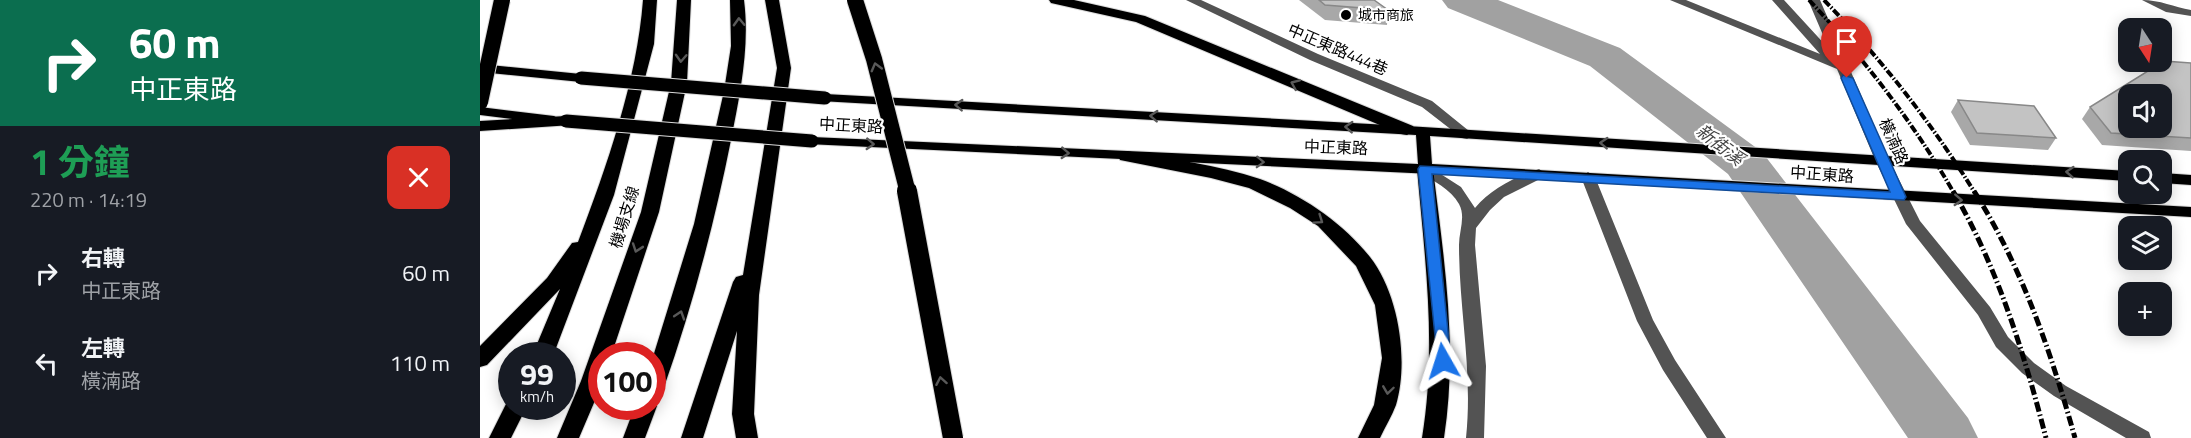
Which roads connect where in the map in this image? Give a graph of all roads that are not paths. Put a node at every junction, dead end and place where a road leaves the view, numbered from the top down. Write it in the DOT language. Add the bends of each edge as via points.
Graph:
graph roads {
  1 [pos="502,0"];
  2 [pos="650,0"];
  3 [pos="684,0"];
  4 [pos="738,0"];
  5 [pos="772,0"];
  6 [pos="855,0"];
  7 [pos="1056,0"];
  8 [pos="1192,0"];
  9 [pos="1676,0"];
  10 [pos="1778,0"];
  11 [pos="1814,0"];
  12 [pos="2148,0"];
  13 [pos="2191,13"];
  14 [pos="1837,65"];
  15 [pos="480,68"];
  16 [pos="1847,78"];
  17 [pos="480,102"];
  18 [pos="480,111"];
  19 [pos="567,122"];
  20 [pos="480,126"];
  21 [pos="1407,130"];
  22 [pos="1423,133"];
  23 [pos="1467,135"];
  24 [pos="1126,156"];
  25 [pos="1882,160"];
  26 [pos="1425,169"];
  27 [pos="1539,174"];
  28 [pos="2118,175"];
  29 [pos="1588,177"];
  30 [pos="2172,179"];
  31 [pos="2191,180"];
  32 [pos="1899,197"];
  33 [pos="2191,212"];
  34 [pos="1470,226"];
  35 [pos="594,227"];
  36 [pos="758,235"];
  37 [pos="549,342"];
  38 [pos="666,353"];
  39 [pos="480,359"];
  40 [pos="509,420"];
  41 [pos="641,420"];
  42 [pos="500,438"];
  43 [pos="568,438"];
  44 [pos="634,438"];
  45 [pos="692,438"];
  46 [pos="747,438"];
  47 [pos="953,438"];
  48 [pos="1369,438"];
  49 [pos="1433,438"];
  50 [pos="1475,438"];
  51 [pos="1717,438"];
  52 [pos="2142,438"];
  1 -- 17 [label="highway, bridge"];
  2 -- 35 [label="highway" via="647,44"];
  3 -- 43 [label="highway, 機場支線, one-way" via="679,83 650,212 592,381"];
  38 -- 4 [label="highway, one-way" via="682,310 718,162 740,49"];
  5 -- 36 [label="highway" via="784,68"];
  47 -- 6 [label="highway, one-way, bridge" via="905,179"];
  21 -- 7 [label="highway, one-way" via="1140,19"];
  8 -- 23 [label="street, 中正東路444巷" via="1427,104"];
  9 -- 14 [label="street"];
  10 -- 14 [label="street"];
  11 -- 16 [label="street, 橫湳路"];
  12 -- 13 [label="street" via="2170,10"];
  14 -- 16 [label="street"];
  21 -- 15 [label="main road, 中正東路, one-way, bridge" via="825,98"];
  16 -- 25 [label="street, 橫湳路"];
  18 -- 19 [label="main road, 中正東路"];
  19 -- 20 [label="highway"];
  19 -- 24 [label="main road, 中正東路, one-way, bridge" via="812,141"];
  21 -- 22 [label="main road, 中正東路"];
  22 -- 23 [label="main road, 中正東路"];
  22 -- 26 [label="main road"];
  25 -- 23 [label="main road, 中正東路, one-way"];
  24 -- 26 [label="main road, 中正東路, one-way"];
  24 -- 48 [label="highway, one-way" via="1255,184 1324,222 1364,262 1384,305 1392,358 1385,405"];
  28 -- 25 [label="main road, 中正東路, one-way"];
  25 -- 32 [label="street, 橫湳路"];
  26 -- 27 [label="main road, 中正東路"];
  26 -- 34 [label="street" via="1461,194"];
  26 -- 49 [label="highway" via="1443,361"];
  27 -- 29 [label="main road, 中正東路"];
  27 -- 34 [label="street" via="1504,189 1483,205"];
  29 -- 32 [label="main road, 中正東路"];
  29 -- 51 [label="street" via="1645,321"];
  30 -- 31 [label="main road"];
  32 -- 33 [label="main road, 中正東路, one-way"];
  32 -- 52 [label="street, 橫湳路" via="1914,224 1984,311 2002,342 2028,368"];
  34 -- 50 [label="street" via="1467,242 1478,353"];
  35 -- 37 [label="highway"];
  35 -- 39 [label="highway" via="554,283"];
  36 -- 45 [label="highway"];
  36 -- 46 [label="highway" via="749,295 743,414"];
  40 -- 42 [label="highway"];
  41 -- 44 [label="highway"];
}
